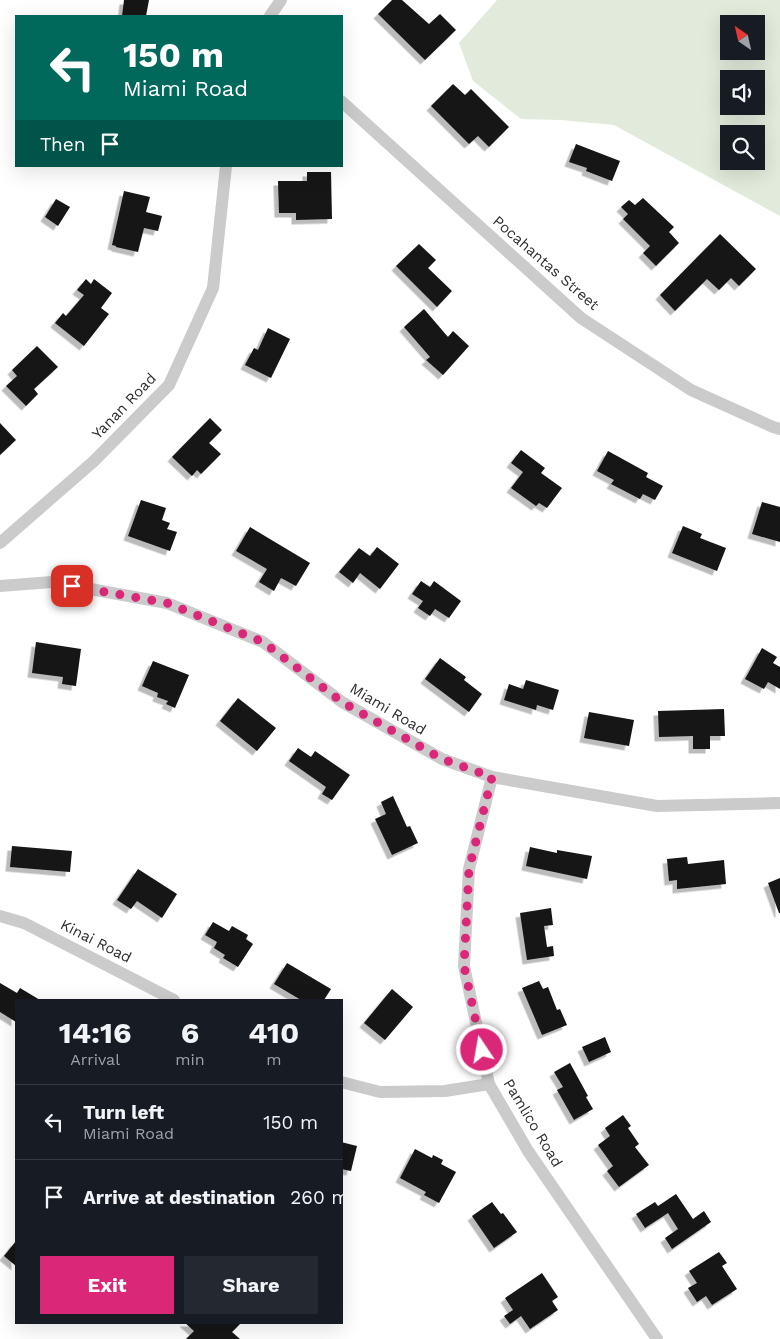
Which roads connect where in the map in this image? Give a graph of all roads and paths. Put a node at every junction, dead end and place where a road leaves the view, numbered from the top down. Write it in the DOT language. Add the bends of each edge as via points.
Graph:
graph roads {
  1 [pos="281,0"];
  2 [pos="271,15"];
  3 [pos="343,103"];
  4 [pos="226,167"];
  5 [pos="780,428"];
  6 [pos="0,542"];
  7 [pos="0,586"];
  8 [pos="492,777"];
  9 [pos="780,803"];
  10 [pos="0,916"];
  11 [pos="172,999"];
  12 [pos="343,1083"];
  13 [pos="490,1084"];
  14 [pos="657,1339"];
  1 -- 2 [label="street"];
  3 -- 5 [label="street, Pocahantas Street" via="581,318 691,390"];
  4 -- 6 [label="street, Yanan Road" via="214,288 169,385 94,461"];
  7 -- 8 [label="street, Miami Road" via="52,582 167,603 263,642 351,707 442,759"];
  8 -- 9 [label="street, Miami Road" via="657,806"];
  8 -- 13 [label="street, Pamlico Road" via="469,869 464,966"];
  10 -- 11 [label="street, Kinai Road" via="24,923"];
  12 -- 13 [label="street" via="380,1092 445,1091"];
  13 -- 14 [label="street, Pamlico Road" via="528,1152"];
}
